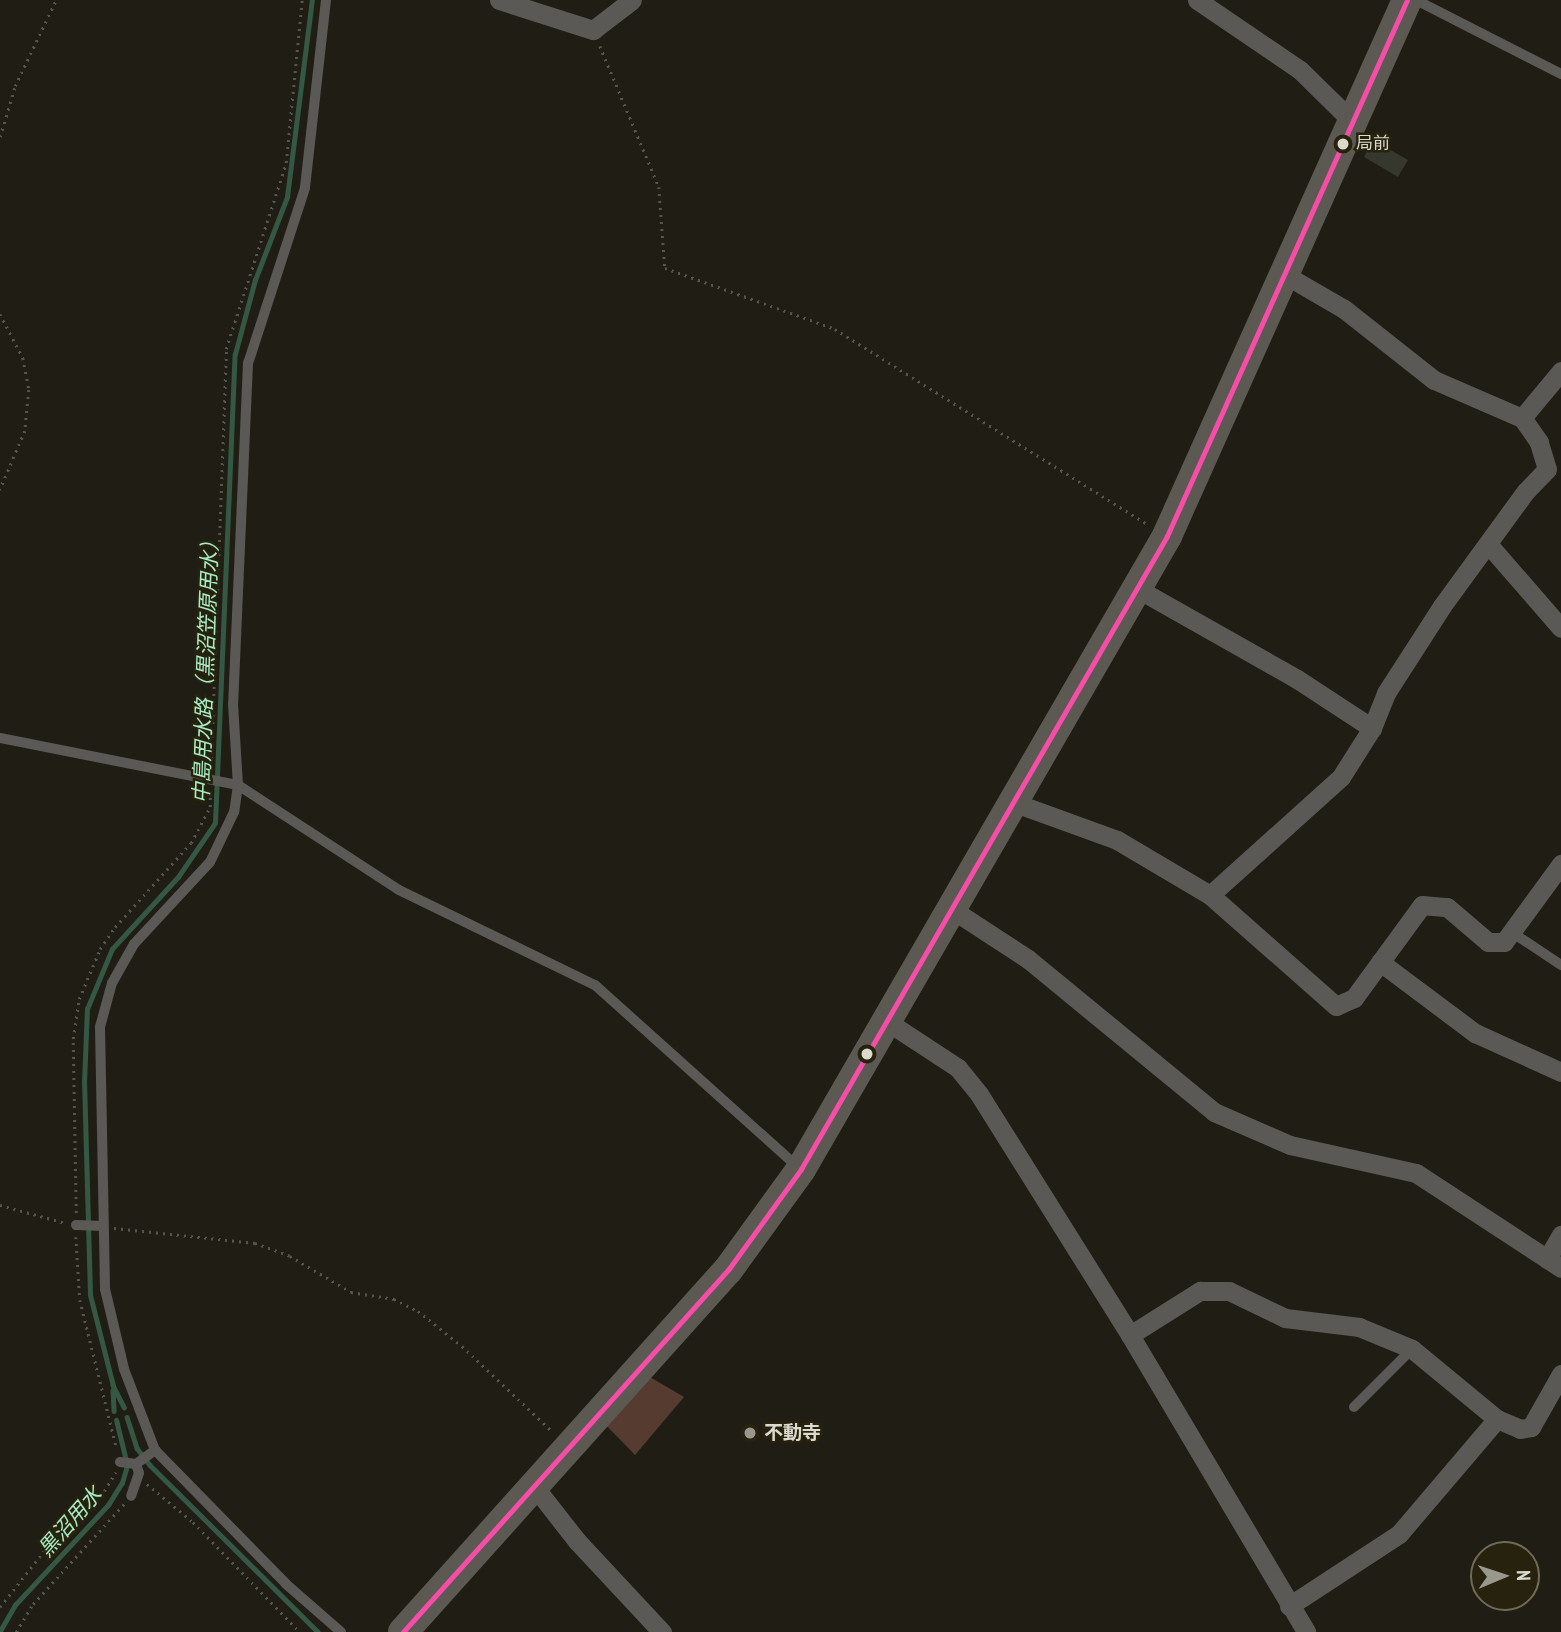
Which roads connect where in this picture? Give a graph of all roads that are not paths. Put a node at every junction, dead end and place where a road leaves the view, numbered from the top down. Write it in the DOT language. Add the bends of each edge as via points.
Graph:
graph roads {
  1 [pos="326,0"];
  2 [pos="499,0"];
  3 [pos="632,0"];
  4 [pos="1196,0"];
  5 [pos="1407,0"];
  6 [pos="1416,0"];
  7 [pos="1561,74"];
  8 [pos="1353,122"];
  9 [pos="1287,276"];
  10 [pos="1561,371"];
  11 [pos="1522,418"];
  12 [pos="1488,544"];
  13 [pos="1139,589"];
  14 [pos="1561,628"];
  15 [pos="1371,728"];
  16 [pos="0,738"];
  17 [pos="235,785"];
  18 [pos="1016,803"];
  19 [pos="1561,864"];
  20 [pos="1210,895"];
  21 [pos="953,910"];
  22 [pos="1513,933"];
  23 [pos="1380,962"];
  24 [pos="1561,965"];
  25 [pos="888,1022"];
  26 [pos="1561,1072"];
  27 [pos="801,1169"];
  28 [pos="78,1226"];
  29 [pos="100,1226"];
  30 [pos="1561,1235"];
  31 [pos="1554,1264"];
  32 [pos="1130,1335"];
  33 [pos="1412,1349"];
  34 [pos="1561,1374"];
  35 [pos="1354,1407"];
  36 [pos="1497,1419"];
  37 [pos="153,1450"];
  38 [pos="534,1486"];
  39 [pos="131,1496"];
  40 [pos="1289,1606"];
  41 [pos="341,1632"];
  42 [pos="403,1632"];
  43 [pos="662,1632"];
  44 [pos="1306,1632"];
  1 -- 17 [label="lane" via="305,188 248,363 233,704"];
  2 -- 3 [label="street" via="593,30"];
  4 -- 8 [label="street" via="1300,70"];
  5 -- 8 [label="main road"];
  6 -- 7 [label="lane"];
  8 -- 9 [label="main road"];
  9 -- 11 [label="street" via="1344,309 1434,380"];
  9 -- 13 [label="main road"];
  10 -- 11 [label="street"];
  11 -- 12 [label="street" via="1539,442 1547,469"];
  12 -- 14 [label="street"];
  12 -- 15 [label="street" via="1386,693"];
  13 -- 15 [label="street" via="1297,679"];
  13 -- 18 [label="main road"];
  15 -- 20 [label="street" via="1340,777"];
  16 -- 17 [label="lane"];
  17 -- 27 [label="lane" via="398,890 595,985"];
  17 -- 29 [label="lane" via="231,821 217,851 134,944 105,1002 100,1027"];
  18 -- 20 [label="street" via="1116,841"];
  18 -- 21 [label="main road"];
  19 -- 22 [label="street"];
  20 -- 23 [label="street" via="1336,1006 1354,998"];
  21 -- 25 [label="main road"];
  21 -- 31 [label="street" via="1028,960 1214,1112 1290,1145 1416,1173"];
  22 -- 23 [label="street" via="1504,942 1488,942 1447,907 1422,905"];
  22 -- 24 [label="lane"];
  23 -- 26 [label="street" via="1475,1033"];
  25 -- 27 [label="main road"];
  25 -- 32 [label="street" via="965,1077"];
  27 -- 38 [label="main road" via="728,1270"];
  28 -- 29 [label="lane"];
  29 -- 37 [label="lane" via="110,1317"];
  30 -- 31 [label="street"];
  32 -- 33 [label="street" via="1211,1288 1229,1291 1285,1318 1359,1327"];
  32 -- 40 [label="street"];
  33 -- 35 [label="lane"];
  33 -- 36 [label="street"];
  34 -- 36 [label="street" via="1531,1427 1520,1429"];
  36 -- 40 [label="street" via="1399,1534"];
  37 -- 39 [label="lane" via="131,1463 136,1483"];
  37 -- 41 [label="lane" via="286,1584"];
  38 -- 42 [label="main road"];
  38 -- 43 [label="street" via="577,1541"];
  40 -- 44 [label="street"];
}
